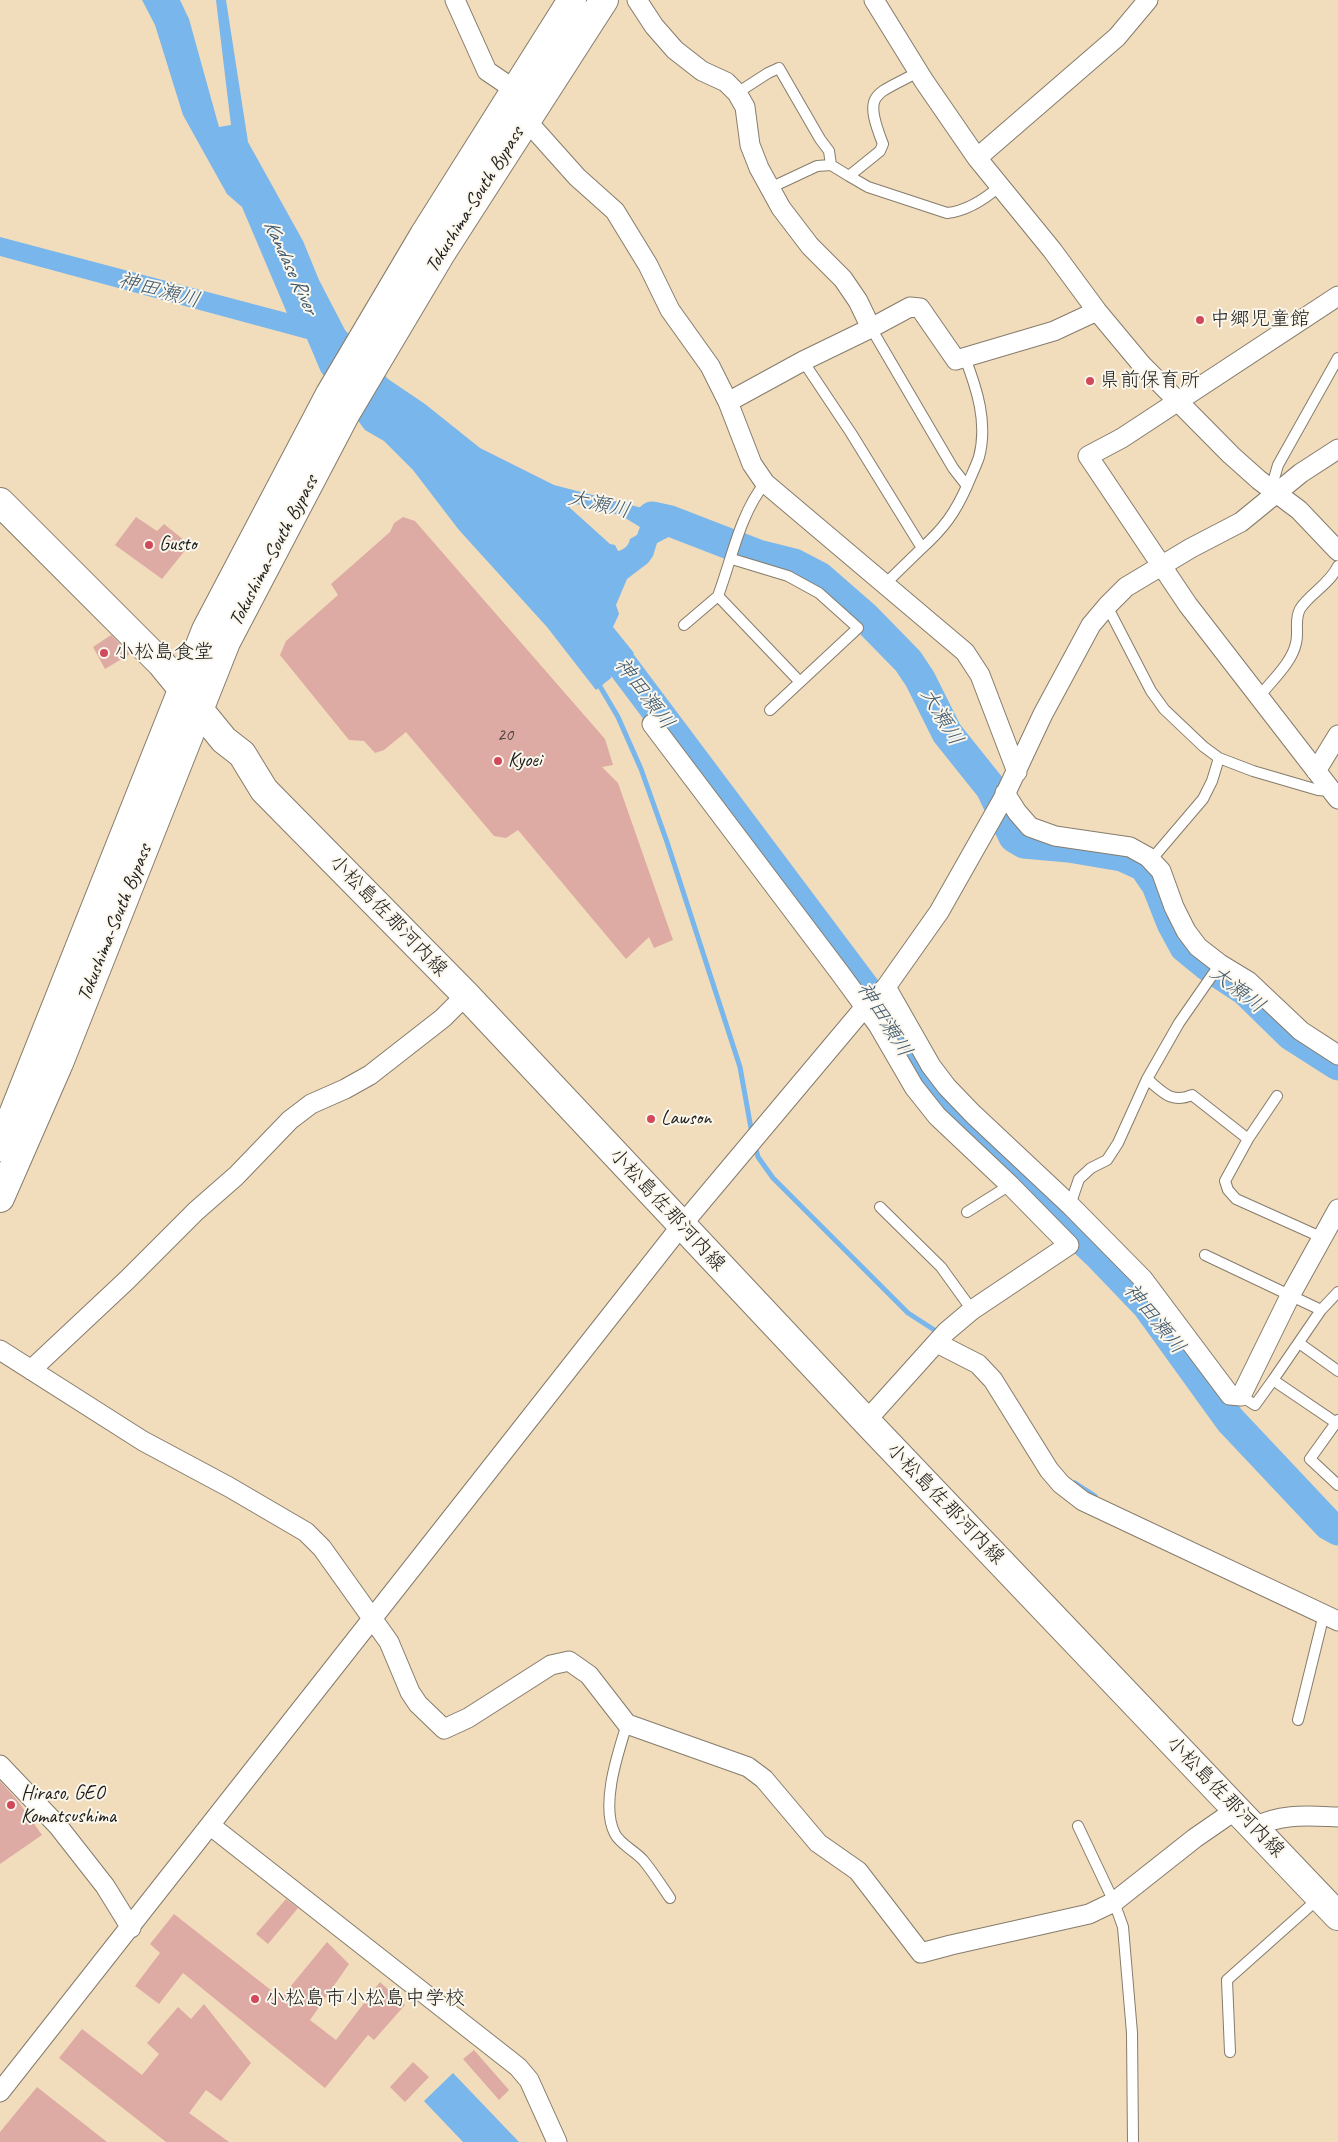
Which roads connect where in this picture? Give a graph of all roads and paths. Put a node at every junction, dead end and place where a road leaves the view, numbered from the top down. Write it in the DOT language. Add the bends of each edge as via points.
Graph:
graph roads {
  1 [pos="455,0"];
  2 [pos="572,0"];
  3 [pos="604,0"];
  4 [pos="637,0"];
  5 [pos="874,0"];
  6 [pos="1148,0"];
  7 [pos="918,72"];
  8 [pos="515,90"];
  9 [pos="737,93"];
  10 [pos="524,122"];
  11 [pos="977,158"];
  12 [pos="831,165"];
  13 [pos="849,176"];
  14 [pos="1000,186"];
  15 [pos="770,188"];
  16 [pos="432,245"];
  17 [pos="1338,296"];
  18 [pos="1097,311"];
  19 [pos="871,328"];
  20 [pos="966,358"];
  21 [pos="1338,358"];
  22 [pos="803,361"];
  23 [pos="1179,401"];
  24 [pos="728,402"];
  25 [pos="338,404"];
  26 [pos="1338,449"];
  27 [pos="765,483"];
  28 [pos="967,486"];
  29 [pos="1274,492"];
  30 [pos="0,502"];
  31 [pos="922,548"];
  32 [pos="1338,551"];
  33 [pos="733,555"];
  34 [pos="1162,566"];
  35 [pos="1338,566"];
  36 [pos="886,584"];
  37 [pos="718,596"];
  38 [pos="1107,606"];
  39 [pos="684,625"];
  40 [pos="800,682"];
  41 [pos="183,689"];
  42 [pos="1259,697"];
  43 [pos="770,710"];
  44 [pos="200,712"];
  45 [pos="652,724"];
  46 [pos="1338,735"];
  47 [pos="1219,758"];
  48 [pos="1316,771"];
  49 [pos="1017,772"];
  50 [pos="1335,795"];
  51 [pos="1001,801"];
  52 [pos="1151,860"];
  53 [pos="1216,970"];
  54 [pos="466,995"];
  55 [pos="876,997"];
  56 [pos="1338,1055"];
  57 [pos="1147,1079"];
  58 [pos="1278,1096"];
  59 [pos="1248,1139"];
  60 [pos="0,1147"];
  61 [pos="1010,1185"];
  62 [pos="0,1198"];
  63 [pos="1070,1205"];
  64 [pos="880,1207"];
  65 [pos="1338,1209"];
  66 [pos="967,1212"];
  67 [pos="681,1226"];
  68 [pos="1323,1238"];
  69 [pos="1205,1255"];
  70 [pos="1338,1292"];
  71 [pos="1291,1294"];
  72 [pos="972,1310"];
  73 [pos="1321,1310"];
  74 [pos="941,1338"];
  75 [pos="1298,1343"];
  76 [pos="0,1350"];
  77 [pos="31,1370"];
  78 [pos="1338,1371"];
  79 [pos="1273,1380"];
  80 [pos="1242,1396"];
  81 [pos="866,1421"];
  82 [pos="1337,1422"];
  83 [pos="1338,1485"];
  84 [pos="1331,1617"];
  85 [pos="373,1618"];
  86 [pos="1298,1720"];
  87 [pos="627,1724"];
  88 [pos="0,1765"];
  89 [pos="1338,1816"];
  90 [pos="1246,1818"];
  91 [pos="211,1826"];
  92 [pos="1078,1826"];
  93 [pos="670,1898"];
  94 [pos="1114,1902"];
  95 [pos="1329,1907"];
  96 [pos="131,1928"];
  97 [pos="1230,2052"];
  98 [pos="0,2092"];
  99 [pos="557,2142"];
  100 [pos="1133,2142"];
  1 -- 8 [label="street" via="487,71"];
  2 -- 8 [label="main road, Tokushima-South Bypass"];
  3 -- 10 [label="main road, Tokushima-South Bypass"];
  4 -- 9 [label="street" via="675,50 702,71 726,82"];
  5 -- 7 [label="street"];
  6 -- 11 [label="street" via="1117,37"];
  7 -- 11 [label="street"];
  7 -- 13 [label="lane" via="876,96 872,105 874,119 883,144 880,151"];
  8 -- 16 [label="main road, Tokushima-South Bypass"];
  9 -- 12 [label="lane" via="779,68 829,151"];
  9 -- 15 [label="street" via="745,107 750,145"];
  10 -- 16 [label="main road, Tokushima-South Bypass"];
  10 -- 24 [label="street" via="615,211 648,265 670,310 710,366"];
  11 -- 14 [label="street"];
  12 -- 13 [label="lane"];
  12 -- 15 [label="lane" via="817,166"];
  13 -- 14 [label="lane" via="868,187 947,213 961,212"];
  14 -- 18 [label="street"];
  15 -- 19 [label="street" via="810,246 843,279"];
  16 -- 25 [label="main road, Tokushima-South Bypass"];
  17 -- 23 [label="street"];
  18 -- 20 [label="street" via="1054,331"];
  18 -- 23 [label="street" via="1142,365"];
  19 -- 20 [label="street" via="910,307 920,308 956,360"];
  19 -- 22 [label="street"];
  19 -- 28 [label="lane" via="953,468"];
  20 -- 28 [label="lane" via="980,400 982,434 979,456"];
  21 -- 29 [label="lane" via="1285,450 1278,465"];
  22 -- 24 [label="street"];
  22 -- 31 [label="lane"];
  23 -- 29 [label="street"];
  23 -- 34 [label="street" via="1088,456"];
  24 -- 27 [label="street" via="752,464"];
  25 -- 41 [label="main road, Tokushima-South Bypass" via="206,630"];
  25 -- 44 [label="main road, Tokushima-South Bypass" via="226,642"];
  26 -- 29 [label="street"];
  27 -- 33 [label="lane" via="755,496"];
  27 -- 36 [label="street"];
  28 -- 31 [label="lane" via="944,528"];
  29 -- 32 [label="street" via="1299,510"];
  29 -- 34 [label="street" via="1241,522"];
  30 -- 41 [label="main road, 小松島佐那河内線"];
  31 -- 36 [label="lane"];
  33 -- 37 [label="lane"];
  33 -- 40 [label="lane" via="819,592 858,628"];
  34 -- 38 [label="street" via="1126,587"];
  34 -- 42 [label="street"];
  35 -- 42 [label="lane" via="1333,576 1300,608 1296,643 1287,661"];
  36 -- 49 [label="street" via="965,652 980,674"];
  37 -- 39 [label="lane"];
  37 -- 40 [label="lane"];
  38 -- 47 [label="lane" via="1150,691 1164,709"];
  38 -- 49 [label="street" via="1091,625 1043,714"];
  40 -- 43 [label="lane"];
  41 -- 44 [label="main road, 小松島佐那河内線"];
  41 -- 60 [label="main road, Tokushima-South Bypass"];
  42 -- 48 [label="street"];
  44 -- 54 [label="main road, 小松島佐那河内線" via="224,740 242,754 264,790"];
  44 -- 62 [label="main road, Tokushima-South Bypass" via="59,1064"];
  45 -- 55 [label="street" via="840,973"];
  46 -- 48 [label="street"];
  47 -- 50 [label="lane"];
  47 -- 52 [label="lane" via="1203,799"];
  48 -- 50 [label="street"];
  49 -- 51 [label="street"];
  51 -- 52 [label="street" via="1030,827 1055,836 1130,847"];
  51 -- 55 [label="street" via="939,912"];
  52 -- 53 [label="street" via="1161,871 1186,931"];
  53 -- 56 [label="street" via="1248,980 1301,1031"];
  53 -- 57 [label="lane" via="1179,1023"];
  54 -- 67 [label="main road, 小松島佐那河内線"];
  54 -- 77 [label="street" via="443,1018 370,1075 311,1104 290,1120 236,1176"];
  55 -- 61 [label="street" via="878,1025 914,1088 937,1116"];
  55 -- 63 [label="street" via="947,1087"];
  55 -- 67 [label="street"];
  57 -- 59 [label="lane" via="1170,1098 1182,1100 1192,1095"];
  57 -- 63 [label="lane" via="1118,1143 1107,1160 1079,1179"];
  58 -- 59 [label="lane"];
  59 -- 68 [label="lane" via="1225,1181 1228,1190 1236,1199"];
  61 -- 66 [label="lane"];
  61 -- 72 [label="street" via="1069,1245"];
  63 -- 80 [label="street" via="1144,1279 1230,1394"];
  64 -- 72 [label="lane" via="940,1267"];
  65 -- 68 [label="street"];
  67 -- 81 [label="main road, 小松島佐那河内線"];
  67 -- 85 [label="street"];
  68 -- 71 [label="street"];
  69 -- 71 [label="lane"];
  70 -- 73 [label="lane"];
  71 -- 73 [label="lane"];
  71 -- 80 [label="street"];
  72 -- 74 [label="street"];
  73 -- 75 [label="lane"];
  74 -- 81 [label="street"];
  74 -- 84 [label="street" via="978,1364 993,1380 1049,1470 1083,1501"];
  75 -- 78 [label="lane"];
  75 -- 79 [label="lane"];
  76 -- 77 [label="street"];
  77 -- 85 [label="street" via="143,1441 306,1532 322,1548"];
  79 -- 80 [label="lane" via="1255,1405"];
  79 -- 82 [label="lane"];
  81 -- 90 [label="main road, 小松島佐那河内線"];
  82 -- 83 [label="lane" via="1310,1459"];
  84 -- 86 [label="lane"];
  85 -- 87 [label="street" via="389,1642 410,1692 444,1729 468,1718 551,1665 569,1661 589,1675"];
  85 -- 91 [label="street"];
  87 -- 93 [label="lane" via="611,1788 610,1818 615,1835 642,1859"];
  87 -- 94 [label="street" via="748,1767 764,1780 818,1843 858,1871 921,1953 1089,1914"];
  88 -- 96 [label="street" via="58,1826 105,1886"];
  89 -- 90 [label="street" via="1286,1816 1267,1821"];
  90 -- 94 [label="street" via="1195,1838"];
  90 -- 95 [label="main road, 小松島佐那河内線"];
  91 -- 96 [label="street"];
  91 -- 99 [label="street" via="518,2067 529,2080"];
  92 -- 94 [label="lane"];
  94 -- 100 [label="lane" via="1123,1927 1132,2033"];
  95 -- 97 [label="lane" via="1227,1980"];
  96 -- 98 [label="street"];
}
